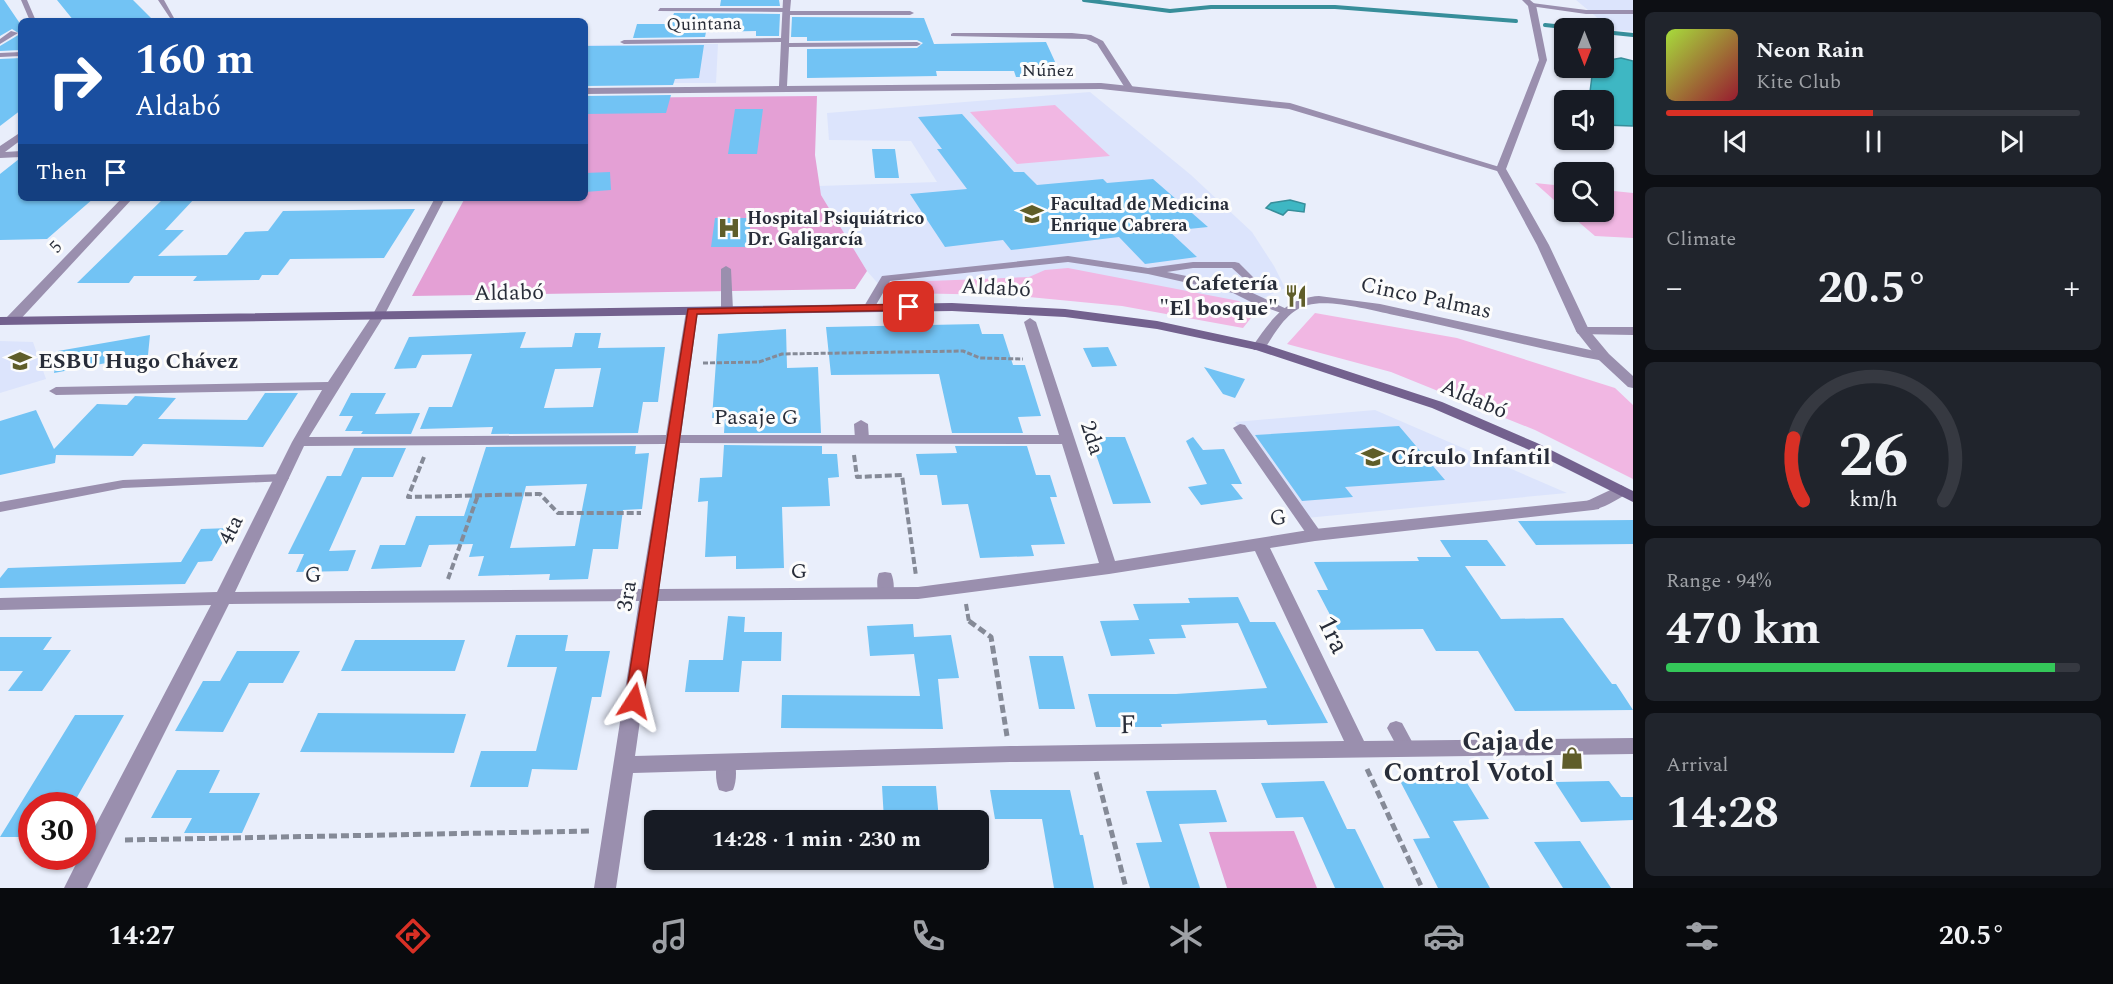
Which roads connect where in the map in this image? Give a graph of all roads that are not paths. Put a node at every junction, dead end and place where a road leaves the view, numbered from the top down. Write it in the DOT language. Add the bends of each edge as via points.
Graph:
graph roads {
  1 [pos="24,0"];
  2 [pos="161,0"];
  3 [pos="787,0"];
  4 [pos="1529,3"];
  5 [pos="660,10"];
  6 [pos="786,11"];
  7 [pos="1633,12"];
  8 [pos="910,13"];
  9 [pos="172,17"];
  10 [pos="32,18"];
  11 [pos="14,33"];
  12 [pos="953,35"];
  13 [pos="0,42"];
  14 [pos="624,42"];
  15 [pos="784,42"];
  16 [pos="917,44"];
  17 [pos="18,54"];
  18 [pos="0,55"];
  19 [pos="783,89"];
  20 [pos="1131,89"];
  21 [pos="588,91"];
  22 [pos="18,138"];
  23 [pos="0,153"];
  24 [pos="18,154"];
  25 [pos="1501,169"];
  26 [pos="125,201"];
  27 [pos="438,201"];
  28 [pos="726,269"];
  29 [pos="1148,271"];
  30 [pos="1237,290"];
  31 [pos="869,308"];
  32 [pos="728,310"];
  33 [pos="692,311"];
  34 [pos="1285,311"];
  35 [pos="378,316"];
  36 [pos="1030,316"];
  37 [pos="5,321"];
  38 [pos="1583,331"];
  39 [pos="1633,331"];
  40 [pos="1259,347"];
  41 [pos="1604,357"];
  42 [pos="1633,384"];
  43 [pos="332,386"];
  44 [pos="56,391"];
  45 [pos="1240,428"];
  46 [pos="674,439"];
  47 [pos="1069,440"];
  48 [pos="299,442"];
  49 [pos="282,478"];
  50 [pos="1627,494"];
  51 [pos="0,507"];
  52 [pos="1315,535"];
  53 [pos="1260,544"];
  54 [pos="1109,568"];
  55 [pos="650,595"];
  56 [pos="223,598"];
  57 [pos="0,604"];
  58 [pos="1396,728"];
  59 [pos="1633,746"];
  60 [pos="1407,749"];
  61 [pos="1358,750"];
  62 [pos="726,762"];
  63 [pos="624,765"];
  64 [pos="726,784"];
  65 [pos="75,888"];
  66 [pos="605,888"];
  1 -- 10 [label="lane"];
  2 -- 9 [label="lane"];
  3 -- 6 [label="street"];
  4 -- 7 [label="lane" via="1586,12"];
  4 -- 25 [label="street" via="1543,60"];
  5 -- 6 [label="lane"];
  6 -- 8 [label="street"];
  6 -- 15 [label="street"];
  11 -- 13 [label="street"];
  12 -- 20 [label="lane" via="1088,37 1100,43"];
  14 -- 15 [label="street, Quintana"];
  15 -- 16 [label="street, Quintana"];
  15 -- 19 [label="street"];
  17 -- 18 [label="street"];
  19 -- 20 [label="street, Núñez"];
  19 -- 21 [label="street, Núñez"];
  20 -- 25 [label="street, Núñez" via="1290,106"];
  22 -- 23 [label="street"];
  23 -- 24 [label="street"];
  25 -- 38 [label="street" via="1543,245"];
  26 -- 37 [label="street, 5"];
  27 -- 35 [label="street, 4ta"];
  28 -- 32 [label="lane"];
  29 -- 30 [label="lane"];
  29 -- 30 [label="lane" via="1235,265 1249,278"];
  29 -- 31 [label="lane" via="1068,259 886,278"];
  30 -- 34 [label="lane"];
  31 -- 32 [label="main road, Aldabó"];
  31 -- 36 [label="main road, Aldabó" via="952,307"];
  32 -- 33 [label="main road, Aldabó"];
  33 -- 35 [label="main road, Aldabó"];
  33 -- 46 [label="street, 3ra"];
  34 -- 40 [label="street"];
  34 -- 41 [label="street, Cinco Palmas" via="1304,301 1350,302"];
  35 -- 37 [label="main road, Aldabó"];
  35 -- 43 [label="street, 4ta"];
  36 -- 40 [label="main road, Aldabó" via="1157,325"];
  36 -- 47 [label="street, 2da"];
  38 -- 39 [label="street"];
  38 -- 41 [label="street"];
  40 -- 50 [label="main road, Aldabó" via="1437,405 1532,446"];
  41 -- 42 [label="street"];
  43 -- 44 [label="street"];
  43 -- 48 [label="street, 4ta"];
  45 -- 52 [label="lane"];
  46 -- 47 [label="street, Pasaje G" via="858,434"];
  46 -- 48 [label="street, Pasaje G"];
  46 -- 55 [label="street, 3ra"];
  47 -- 54 [label="street, 2da"];
  48 -- 49 [label="street, 4ta"];
  49 -- 51 [label="lane" via="123,484"];
  49 -- 56 [label="street, 4ta"];
  50 -- 52 [label="street, G" via="1593,505"];
  52 -- 53 [label="street, G"];
  53 -- 54 [label="street, G"];
  53 -- 61 [label="street, 1ra"];
  54 -- 55 [label="street, G" via="918,593 886,585"];
  55 -- 56 [label="street, G"];
  55 -- 63 [label="street, 3ra"];
  56 -- 57 [label="street, G"];
  56 -- 65 [label="street, 4ta"];
  58 -- 60 [label="lane"];
  59 -- 60 [label="street, F"];
  60 -- 61 [label="street, F"];
  61 -- 62 [label="street, F"];
  62 -- 63 [label="street, F"];
  62 -- 64 [label="lane"];
  63 -- 66 [label="street, 3ra"];
}
